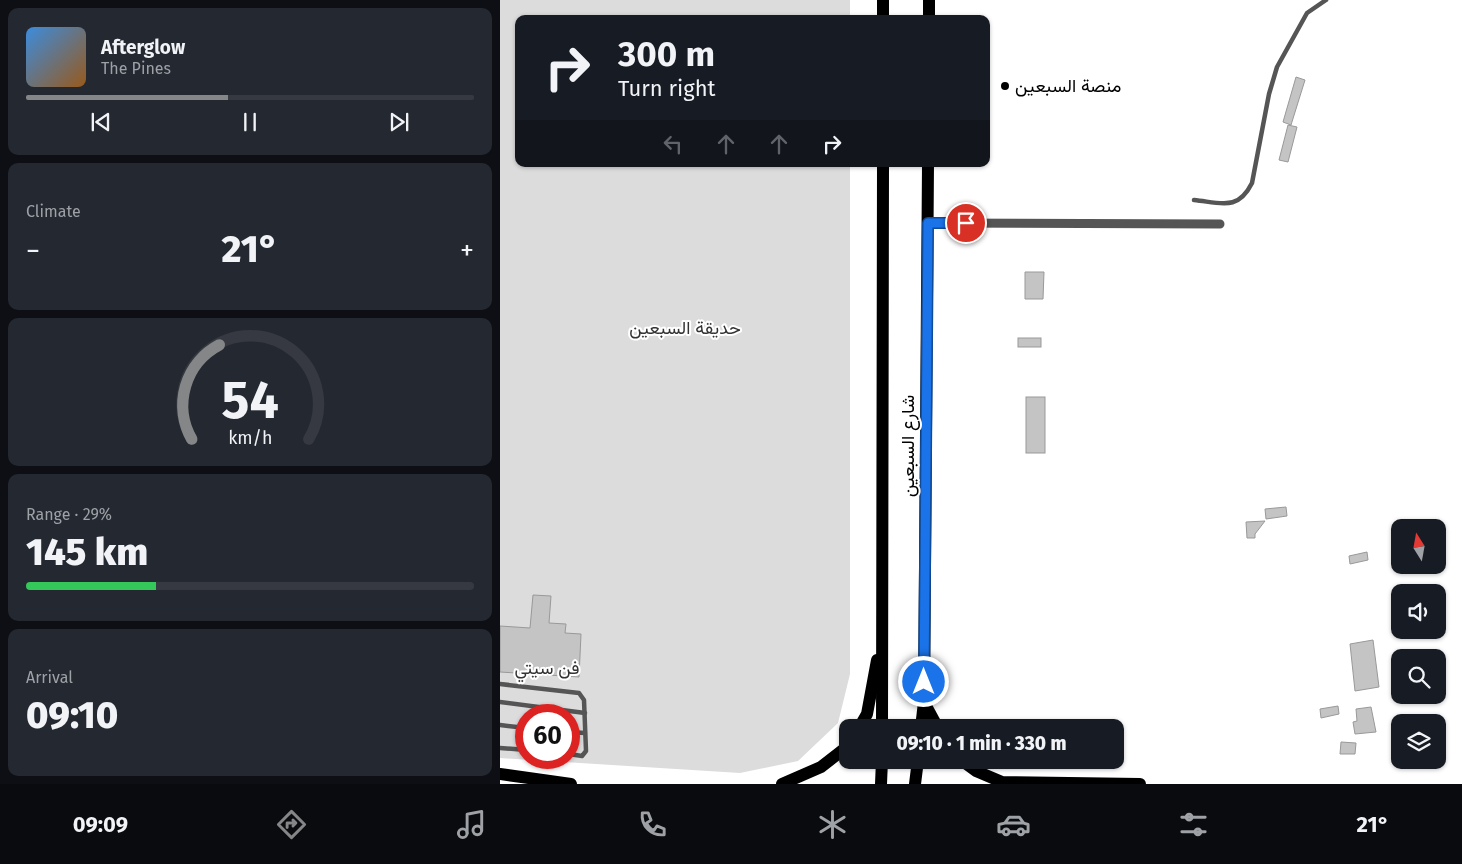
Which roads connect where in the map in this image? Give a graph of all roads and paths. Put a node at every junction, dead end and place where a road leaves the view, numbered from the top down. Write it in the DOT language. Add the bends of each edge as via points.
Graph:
graph roads {
  1 [pos="883,0"];
  2 [pos="929,0"];
  3 [pos="1326,0"];
  4 [pos="883,15"];
  5 [pos="929,15"];
  6 [pos="883,167"];
  7 [pos="928,167"];
  8 [pos="1194,200"];
  9 [pos="928,223"];
  10 [pos="1220,224"];
  11 [pos="883,628"];
  12 [pos="500,684"];
  13 [pos="500,702"];
  14 [pos="924,702"];
  15 [pos="584,713"];
  16 [pos="864,719"];
  17 [pos="882,719"];
  18 [pos="922,719"];
  19 [pos="933,719"];
  20 [pos="500,725"];
  21 [pos="515,727"];
  22 [pos="580,733"];
  23 [pos="585,733"];
  24 [pos="500,748"];
  25 [pos="515,749"];
  26 [pos="839,753"];
  27 [pos="580,756"];
  28 [pos="882,769"];
  29 [pos="917,769"];
  30 [pos="973,769"];
  31 [pos="500,774"];
  32 [pos="997,783"];
  33 [pos="571,784"];
  34 [pos="782,784"];
  35 [pos="881,784"];
  36 [pos="915,784"];
  37 [pos="1140,784"];
  1 -- 4 [label="main road"];
  2 -- 5 [label="main road"];
  3 -- 8 [label="lane" via="1307,13 1277,67 1268,94 1252,183 1246,196 1233,204"];
  6 -- 11 [label="main road, شارع السبعين"];
  7 -- 9 [label="main road, شارع السبعين"];
  9 -- 10 [label="street"];
  9 -- 14 [label="main road, شارع السبعين"];
  11 -- 16 [label="main road"];
  11 -- 17 [label="main road, شارع السبعين"];
  12 -- 15 [label="lane" via="579,693 584,700"];
  13 -- 15 [label="lane"];
  14 -- 18 [label="main road, شارع السبعين"];
  14 -- 19 [label="main road"];
  15 -- 23 [label="lane"];
  20 -- 21 [label="lane"];
  22 -- 23 [label="lane"];
  23 -- 27 [label="lane" via="586,751"];
  24 -- 25 [label="lane"];
  26 -- 34 [label="main road" via="822,767"];
  28 -- 35 [label="main road"];
  29 -- 36 [label="main road"];
  30 -- 32 [label="main road"];
  31 -- 33 [label="main road"];
  32 -- 37 [label="main road"];
}
